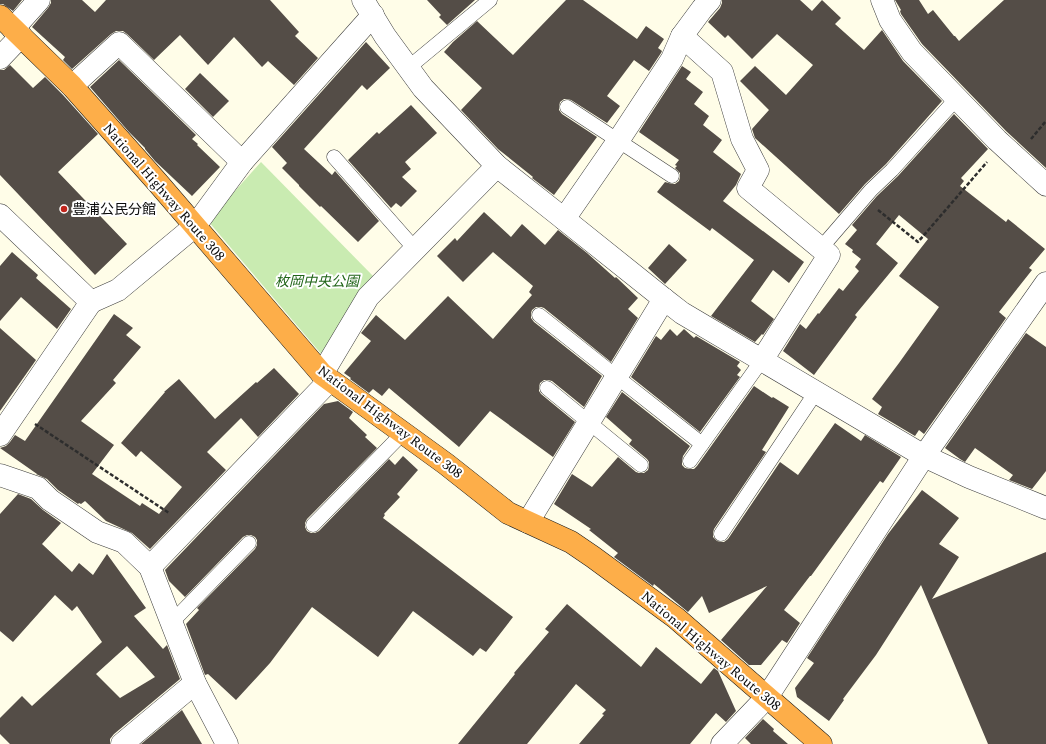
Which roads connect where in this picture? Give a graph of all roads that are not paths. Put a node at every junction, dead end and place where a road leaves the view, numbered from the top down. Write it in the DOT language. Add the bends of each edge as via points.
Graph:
graph roads {
  1 [pos="39,0"];
  2 [pos="490,0"];
  3 [pos="710,0"];
  4 [pos="882,0"];
  5 [pos="368,8"];
  6 [pos="11,27"];
  7 [pos="682,36"];
  8 [pos="0,58"];
  9 [pos="408,68"];
  10 [pos="72,86"];
  11 [pos="957,98"];
  12 [pos="567,107"];
  13 [pos="618,141"];
  14 [pos="334,158"];
  15 [pos="242,162"];
  16 [pos="497,166"];
  17 [pos="672,176"];
  18 [pos="1046,185"];
  19 [pos="0,215"];
  20 [pos="564,219"];
  21 [pos="195,226"];
  22 [pos="415,248"];
  23 [pos="821,248"];
  24 [pos="1046,283"];
  25 [pos="664,299"];
  26 [pos="91,302"];
  27 [pos="539,315"];
  28 [pos="762,360"];
  29 [pos="326,377"];
  30 [pos="617,377"];
  31 [pos="547,388"];
  32 [pos="816,392"];
  33 [pos="589,423"];
  34 [pos="403,433"];
  35 [pos="0,435"];
  36 [pos="702,444"];
  37 [pos="924,456"];
  38 [pos="690,461"];
  39 [pos="641,465"];
  40 [pos="0,475"];
  41 [pos="1046,508"];
  42 [pos="528,522"];
  43 [pos="313,525"];
  44 [pos="721,534"];
  45 [pos="249,543"];
  46 [pos="150,567"];
  47 [pos="172,622"];
  48 [pos="195,683"];
  49 [pos="767,697"];
  50 [pos="122,744"];
  51 [pos="227,744"];
  52 [pos="722,744"];
  53 [pos="821,744"];
  1 -- 6 [label="street"];
  2 -- 9 [label="lane"];
  3 -- 7 [label="street"];
  4 -- 11 [label="street" via="890,20 912,52"];
  5 -- 9 [label="street"];
  5 -- 15 [label="street"];
  6 -- 8 [label="street"];
  6 -- 10 [label="highway, National Highway Route 308"];
  7 -- 13 [label="street" via="672,59"];
  7 -- 23 [label="street" via="722,72 742,139 758,170 748,188"];
  9 -- 16 [label="street" via="423,88"];
  10 -- 15 [label="street" via="119,43"];
  10 -- 21 [label="highway, National Highway Route 308"];
  11 -- 18 [label="street"];
  11 -- 23 [label="lane"];
  12 -- 13 [label="lane"];
  13 -- 17 [label="lane"];
  13 -- 20 [label="street"];
  14 -- 22 [label="lane"];
  15 -- 21 [label="street"];
  16 -- 20 [label="street"];
  16 -- 22 [label="street"];
  19 -- 26 [label="street"];
  20 -- 25 [label="street"];
  21 -- 26 [label="street" via="118,290"];
  21 -- 29 [label="highway, National Highway Route 308"];
  22 -- 29 [label="street" via="368,297"];
  23 -- 28 [label="street" via="829,255"];
  24 -- 37 [label="street"];
  25 -- 28 [label="street" via="682,313"];
  25 -- 30 [label="street"];
  26 -- 35 [label="street"];
  27 -- 30 [label="lane"];
  28 -- 32 [label="street"];
  28 -- 36 [label="lane"];
  29 -- 34 [label="highway, National Highway Route 308"];
  29 -- 46 [label="street"];
  30 -- 33 [label="street"];
  30 -- 36 [label="lane"];
  31 -- 33 [label="lane"];
  32 -- 37 [label="street"];
  32 -- 44 [label="lane"];
  33 -- 39 [label="lane"];
  33 -- 42 [label="street"];
  34 -- 42 [label="highway, National Highway Route 308" via="508,513"];
  34 -- 43 [label="lane"];
  36 -- 38 [label="lane"];
  37 -- 41 [label="street"];
  37 -- 49 [label="street"];
  40 -- 46 [label="street" via="38,488 50,500 97,532 124,542"];
  42 -- 49 [label="highway, National Highway Route 308" via="571,542 593,557 676,618"];
  45 -- 47 [label="lane"];
  46 -- 47 [label="street"];
  47 -- 48 [label="street"];
  48 -- 50 [label="street"];
  48 -- 51 [label="street"];
  49 -- 52 [label="street"];
  49 -- 53 [label="highway, National Highway Route 308"];
}
